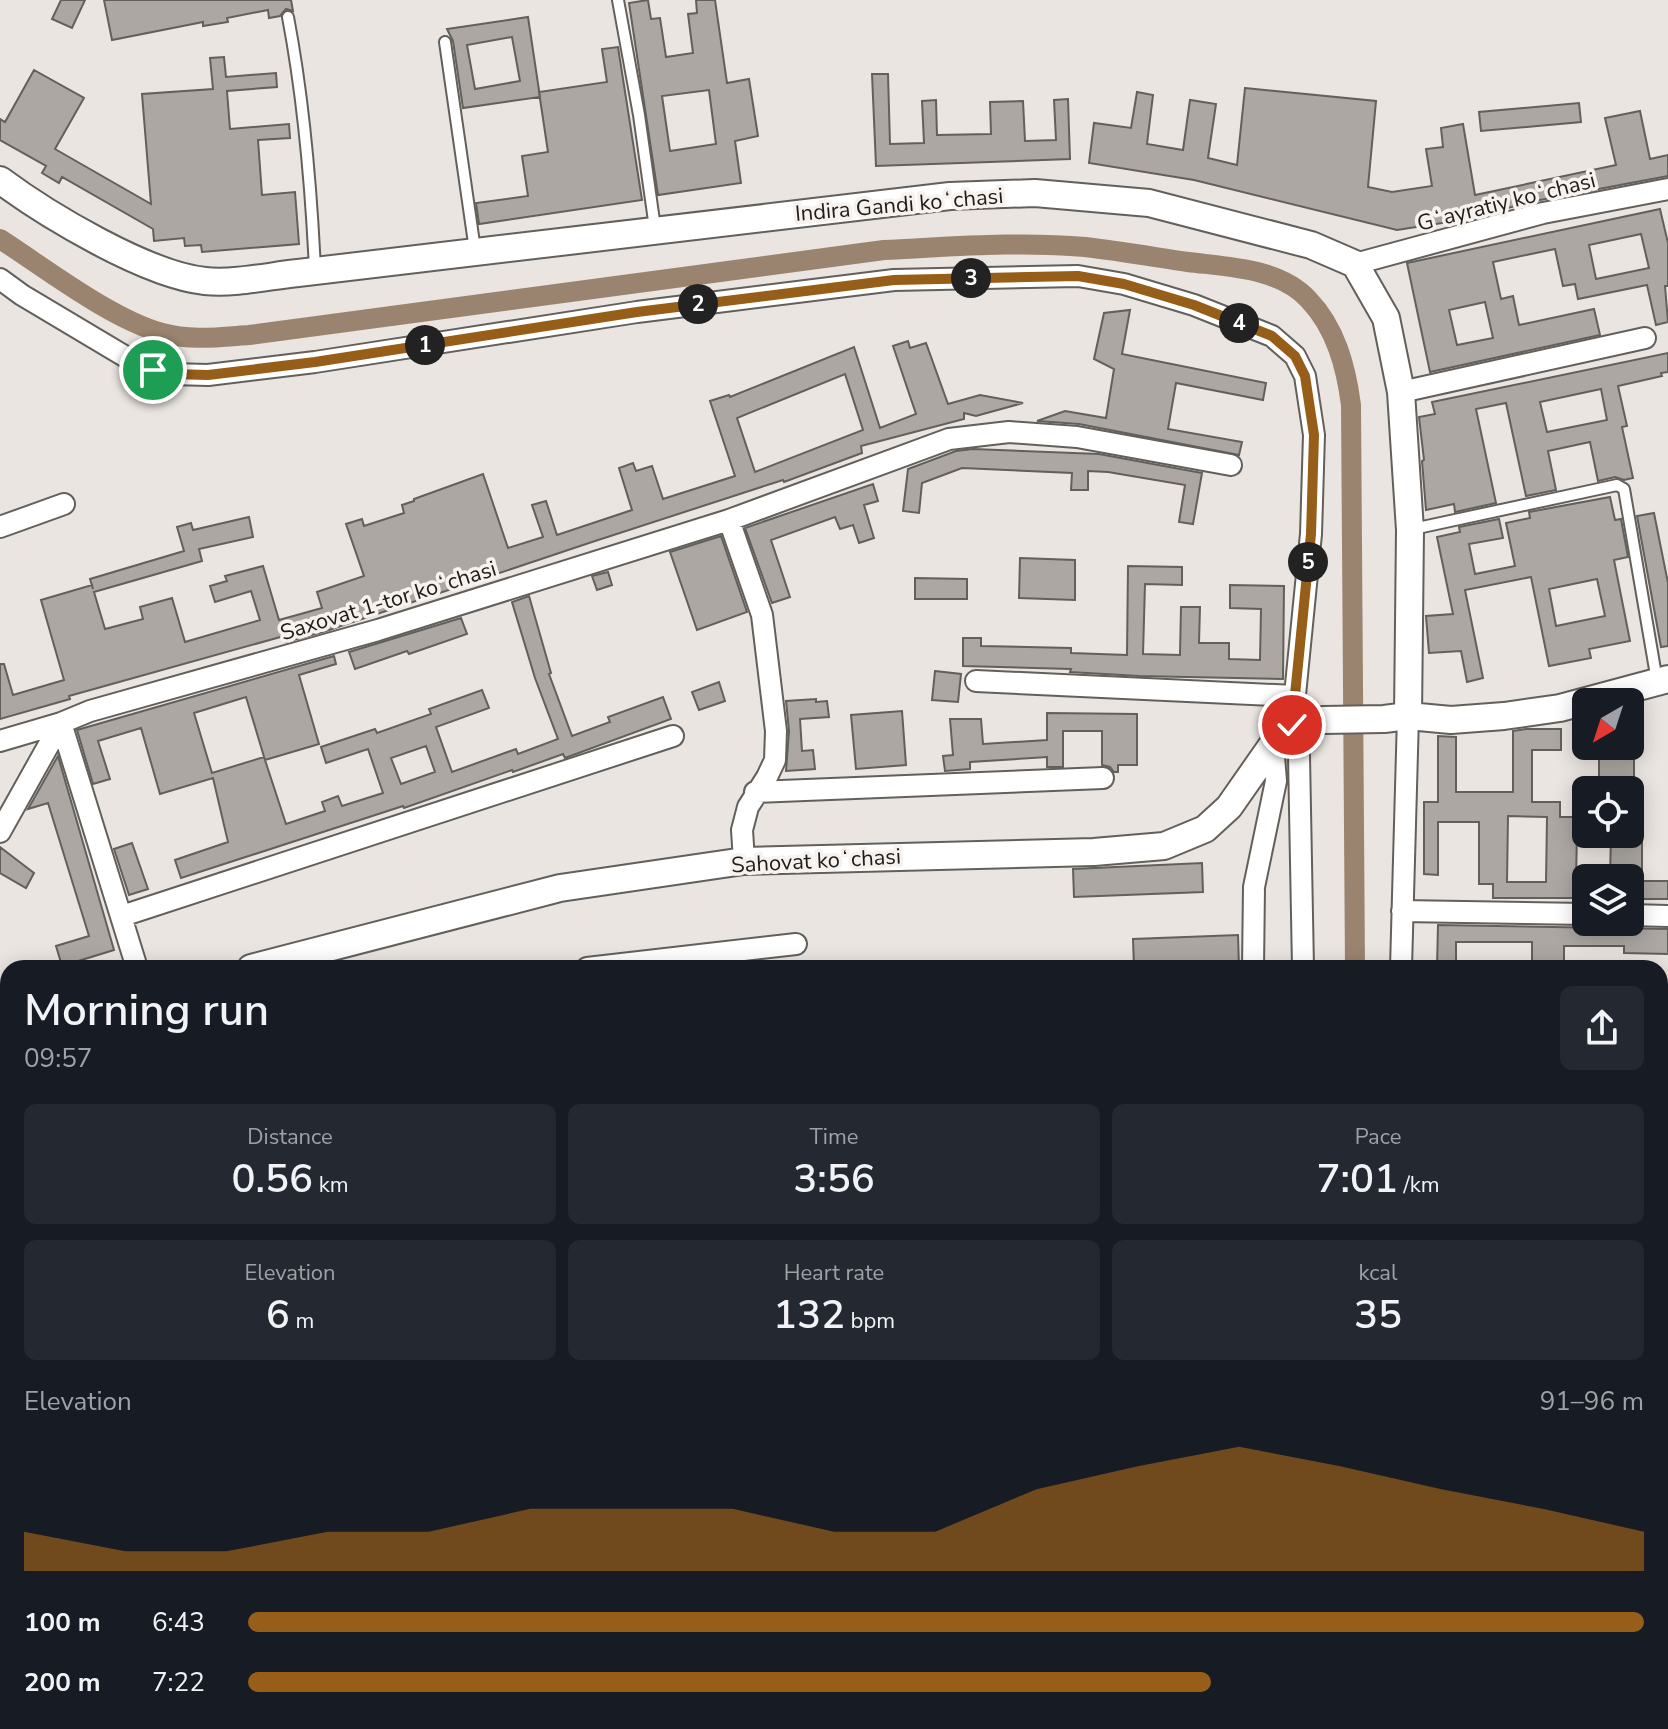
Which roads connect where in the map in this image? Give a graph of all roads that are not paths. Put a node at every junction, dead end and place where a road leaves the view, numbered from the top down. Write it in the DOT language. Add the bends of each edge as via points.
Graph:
graph roads {
  1 [pos="618,0"];
  2 [pos="288,17"];
  3 [pos="445,42"];
  4 [pos="0,180"];
  5 [pos="1668,189"];
  6 [pos="656,230"];
  7 [pos="475,252"];
  8 [pos="1355,264"];
  9 [pos="315,272"];
  10 [pos="0,279"];
  11 [pos="1645,338"];
  12 [pos="1401,392"];
  13 [pos="1231,465"];
  14 [pos="64,504"];
  15 [pos="729,520"];
  16 [pos="0,527"];
  17 [pos="1410,530"];
  18 [pos="976,681"];
  19 [pos="1663,681"];
  20 [pos="1295,696"];
  21 [pos="1396,718"];
  22 [pos="61,723"];
  23 [pos="1292,725"];
  24 [pos="673,736"];
  25 [pos="0,741"];
  26 [pos="1273,744"];
  27 [pos="1103,778"];
  28 [pos="755,792"];
  29 [pos="0,832"];
  30 [pos="744,861"];
  31 [pos="1402,911"];
  32 [pos="1572,914"];
  33 [pos="1644,915"];
  34 [pos="122,916"];
  35 [pos="1668,916"];
  36 [pos="796,944"];
  37 [pos="135,960"];
  38 [pos="282,960"];
  39 [pos="657,960"];
  40 [pos="1253,960"];
  41 [pos="1303,960"];
  42 [pos="1401,960"];
  1 -- 6 [label="lane"];
  2 -- 9 [label="lane" via="308,153"];
  3 -- 7 [label="lane"];
  4 -- 9 [label="street, Indira Gandi koʻchasi" via="109,245 191,278"];
  5 -- 8 [label="street, Gʻayratiy koʻchasi" via="1543,213"];
  6 -- 7 [label="street, Indira Gandi koʻchasi"];
  6 -- 8 [label="street, Indira Gandi koʻchasi" via="950,196 1035,193 1149,203 1311,245"];
  7 -- 9 [label="street, Indira Gandi koʻchasi"];
  8 -- 12 [label="street" via="1386,318"];
  10 -- 20 [label="street" via="136,363 189,375 894,280 1078,276 1194,305 1272,336 1295,356 1305,376 1314,435 1311,534"];
  11 -- 12 [label="street"];
  12 -- 17 [label="street"];
  13 -- 15 [label="street, Saxovat 1-tor koʻchasi" via="1077,437 975,435 949,439"];
  14 -- 16 [label="street"];
  15 -- 22 [label="street, Saxovat 1-tor koʻchasi"];
  15 -- 28 [label="street" via="762,615 776,731 775,760"];
  17 -- 19 [label="lane" via="1617,485 1624,489"];
  17 -- 21 [label="street"];
  18 -- 20 [label="street"];
  19 -- 21 [label="street" via="1546,710 1451,720"];
  20 -- 23 [label="street"];
  21 -- 23 [label="street"];
  21 -- 31 [label="street"];
  22 -- 25 [label="street, Saxovat 1-tor koʻchasi"];
  22 -- 29 [label="street"];
  22 -- 34 [label="street"];
  23 -- 26 [label="street, Sahovat koʻchasi"];
  23 -- 41 [label="street" via="1299,756"];
  24 -- 34 [label="street"];
  26 -- 30 [label="street, Sahovat koʻchasi" via="1213,822 1164,846"];
  26 -- 40 [label="street" via="1276,781 1254,887"];
  27 -- 28 [label="street"];
  28 -- 30 [label="street" via="742,830"];
  30 -- 38 [label="street, Sahovat koʻchasi" via="560,888"];
  31 -- 32 [label="street"];
  31 -- 42 [label="street"];
  33 -- 35 [label="street"];
  34 -- 37 [label="street"];
  36 -- 39 [label="street"];
}
